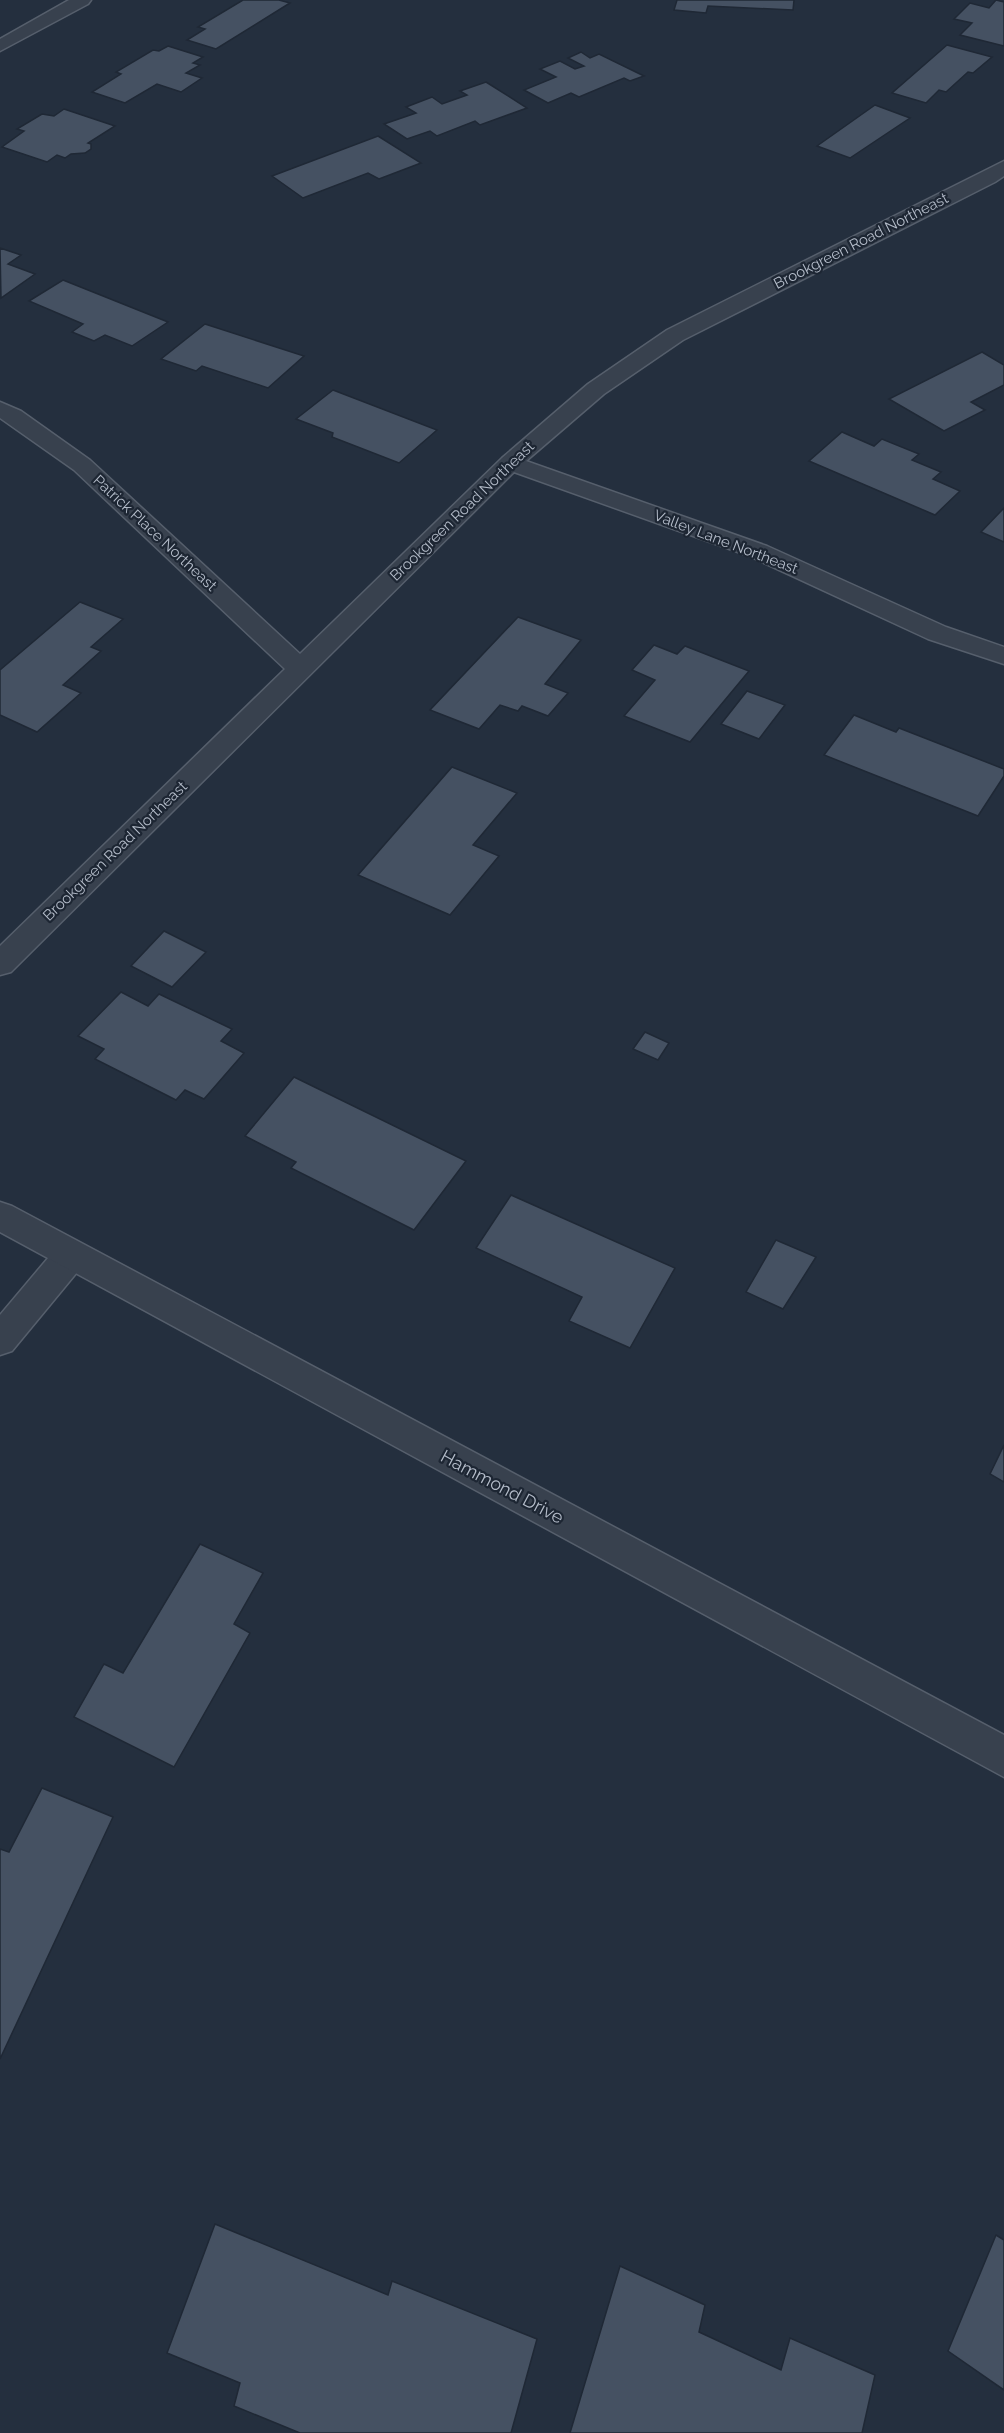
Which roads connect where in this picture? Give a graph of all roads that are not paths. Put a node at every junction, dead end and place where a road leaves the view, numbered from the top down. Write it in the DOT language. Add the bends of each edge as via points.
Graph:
graph roads {
  1 [pos="82,0"];
  2 [pos="0,46"];
  3 [pos="1004,167"];
  4 [pos="0,409"];
  5 [pos="510,463"];
  6 [pos="1004,656"];
  7 [pos="300,669"];
  8 [pos="0,964"];
  9 [pos="0,1216"];
  10 [pos="72,1255"];
  11 [pos="0,1340"];
  12 [pos="1004,1757"];
  1 -- 2 [label="street"];
  3 -- 5 [label="street, Brookgreen Road Northeast" via="675,335 596,388"];
  4 -- 7 [label="street, Patrick Place Northeast" via="82,465"];
  5 -- 6 [label="street, Valley Lane Northeast" via="758,551 937,633"];
  5 -- 7 [label="street, Brookgreen Road Northeast"];
  7 -- 8 [label="street, Brookgreen Road Northeast"];
  9 -- 10 [label="street, Hammond Drive"];
  10 -- 11 [label="street"];
  10 -- 12 [label="street, Hammond Drive"];
}
